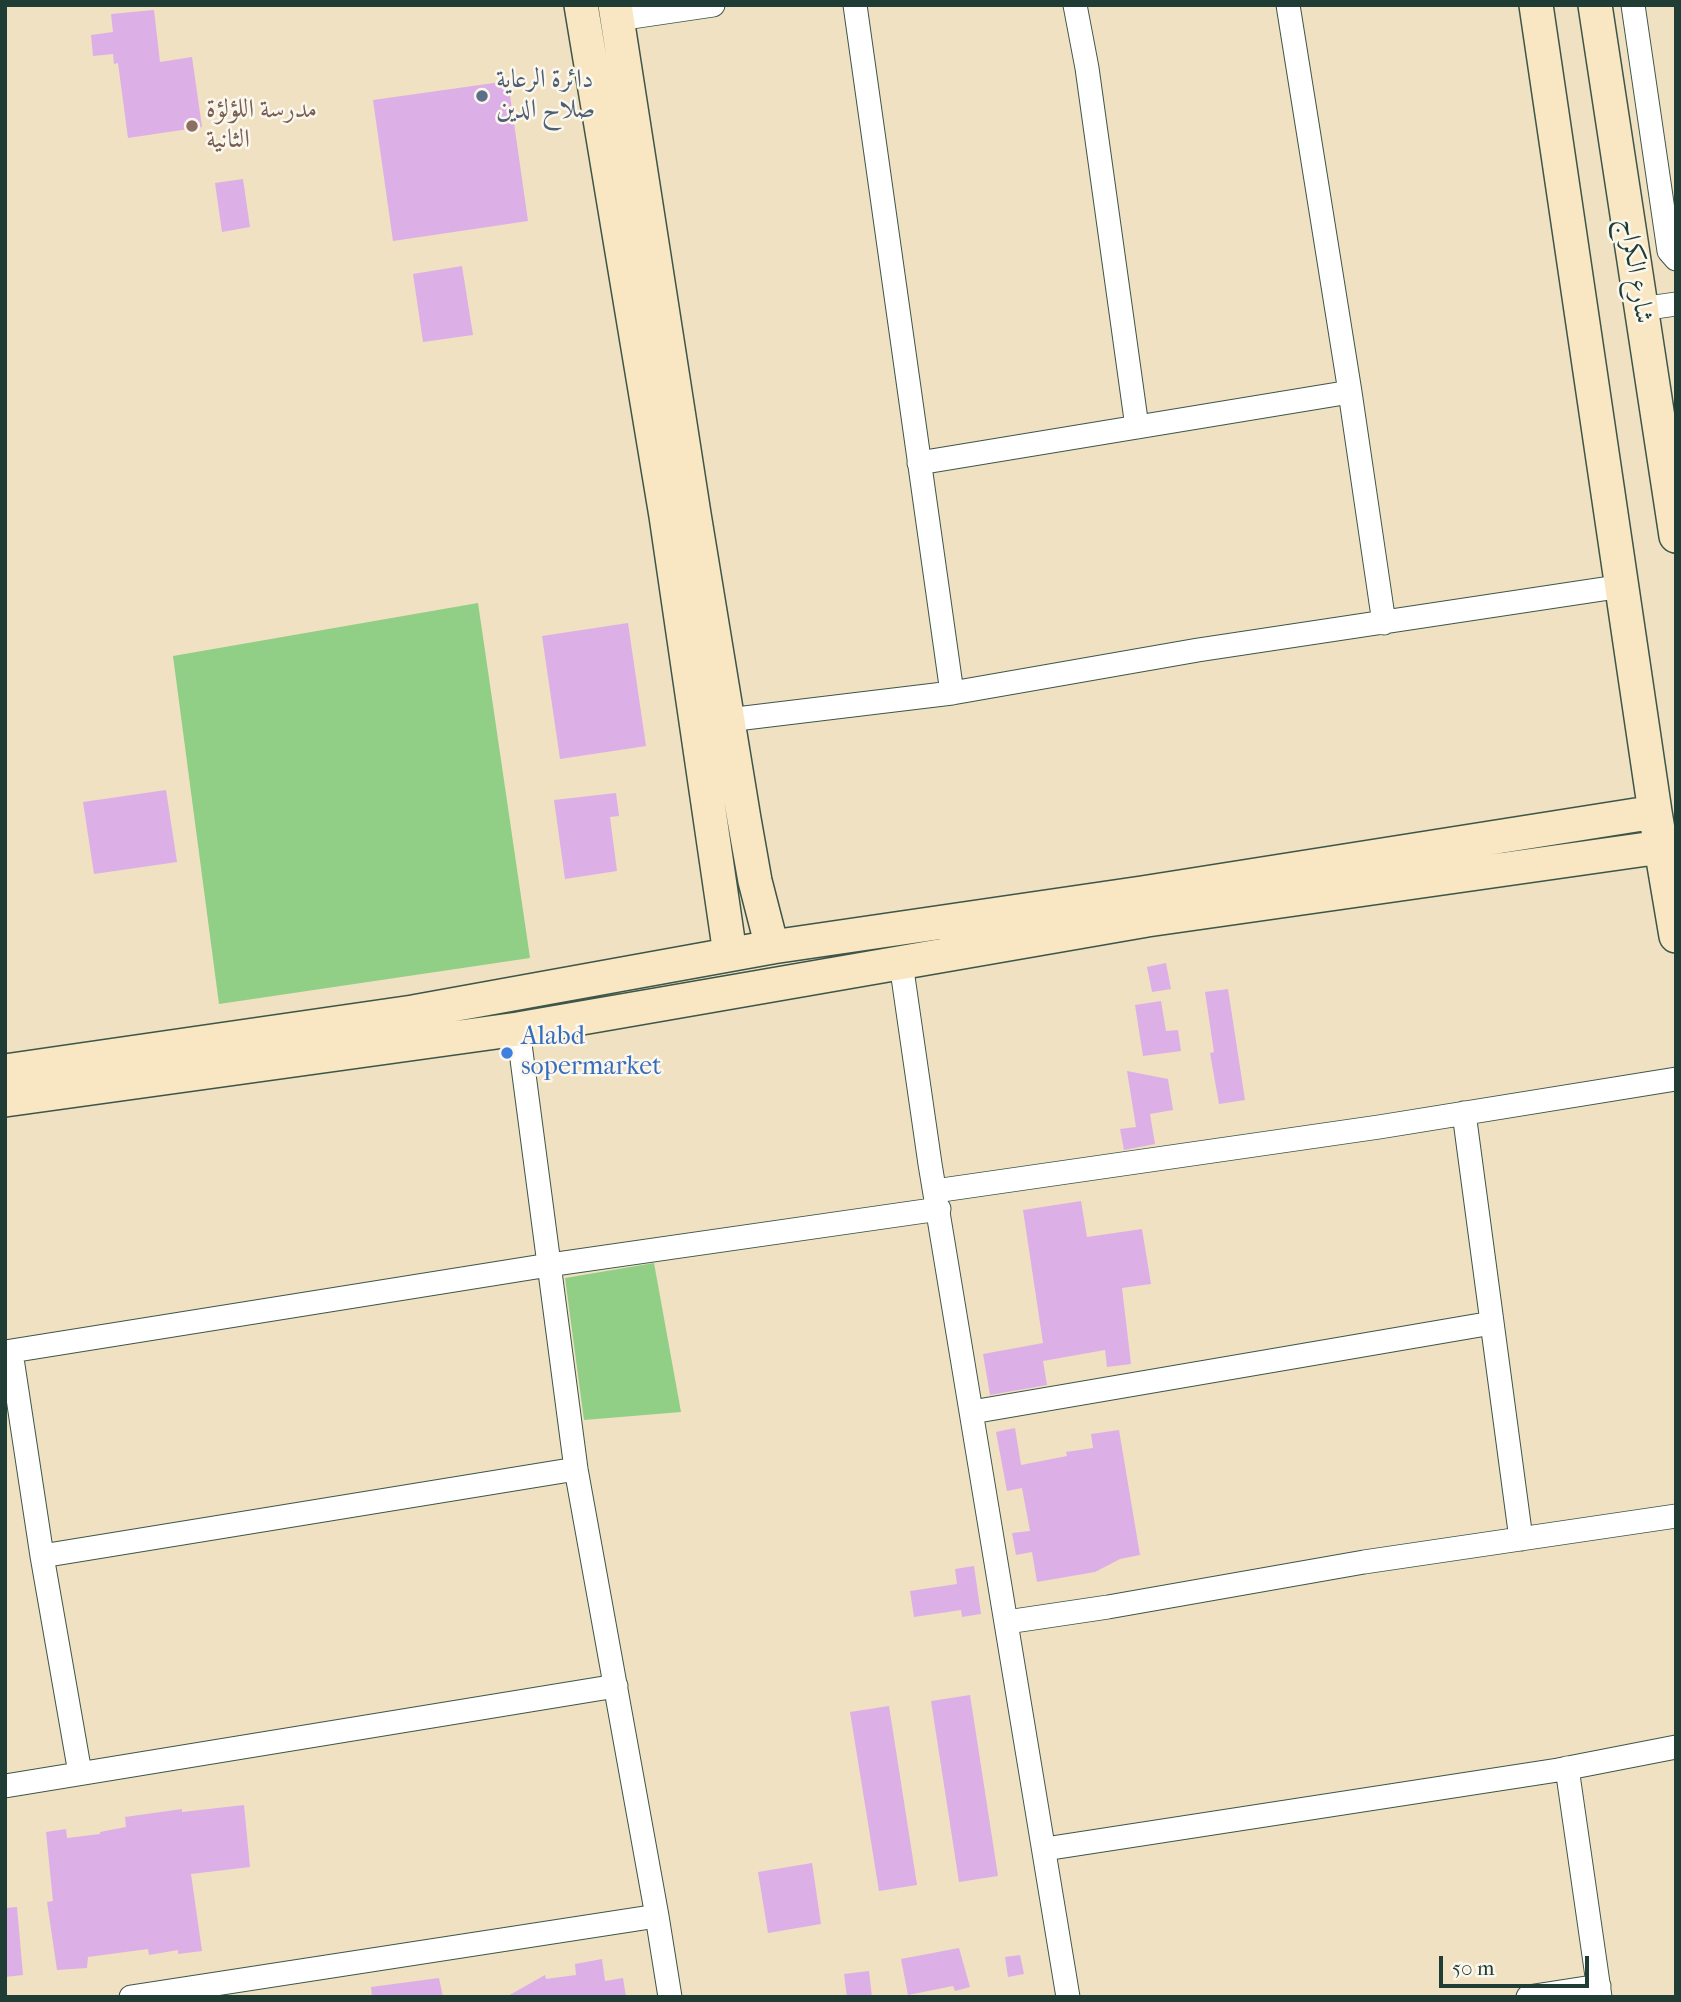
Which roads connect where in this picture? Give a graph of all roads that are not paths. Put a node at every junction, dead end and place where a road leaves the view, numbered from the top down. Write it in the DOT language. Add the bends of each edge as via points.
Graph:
graph roads {
  1 [pos="582,5"];
  2 [pos="713,5"];
  3 [pos="855,5"];
  4 [pos="1075,5"];
  5 [pos="1288,5"];
  6 [pos="1536,5"];
  7 [pos="1595,5"];
  8 [pos="1633,5"];
  9 [pos="616,12"];
  10 [pos="620,139"];
  11 [pos="628,190"];
  12 [pos="1676,259"];
  13 [pos="1676,304"];
  14 [pos="1641,309"];
  15 [pos="1350,392"];
  16 [pos="1137,427"];
  17 [pos="919,463"];
  18 [pos="1676,536"];
  19 [pos="1623,586"];
  20 [pos="1384,623"];
  21 [pos="952,693"];
  22 [pos="728,720"];
  23 [pos="1655,812"];
  24 [pos="728,821"];
  25 [pos="1661,847"];
  26 [pos="1144,907"];
  27 [pos="1676,936"];
  28 [pos="772,947"];
  29 [pos="730,954"];
  30 [pos="901,963"];
  31 [pos="415,1027"];
  32 [pos="518,1029"];
  33 [pos="5,1071"];
  34 [pos="1676,1079"];
  35 [pos="5,1100"];
  36 [pos="1464,1113"];
  37 [pos="937,1200"];
  38 [pos="549,1265"];
  39 [pos="1492,1323"];
  40 [pos="8,1352"];
  41 [pos="972,1412"];
  42 [pos="576,1469"];
  43 [pos="1676,1516"];
  44 [pos="1521,1539"];
  45 [pos="42,1556"];
  46 [pos="1007,1622"];
  47 [pos="616,1686"];
  48 [pos="1676,1747"];
  49 [pos="1567,1768"];
  50 [pos="80,1773"];
  51 [pos="5,1786"];
  52 [pos="1045,1849"];
  53 [pos="657,1916"];
  54 [pos="1599,1992"];
  55 [pos="131,1997"];
  56 [pos="670,1997"];
  57 [pos="1068,1997"];
  58 [pos="1528,1997"];
  1 -- 10 [label="street"];
  2 -- 9 [label="street"];
  3 -- 17 [label="street"];
  4 -- 16 [label="street"];
  5 -- 15 [label="street"];
  6 -- 19 [label="street"];
  7 -- 14 [label="street, شارع الكراج"];
  8 -- 12 [label="street" via="1669,251"];
  9 -- 10 [label="street"];
  10 -- 11 [label="street"];
  11 -- 22 [label="street"];
  11 -- 24 [label="street" via="666,516"];
  13 -- 14 [label="street"];
  14 -- 18 [label="street, شارع الكراج"];
  15 -- 16 [label="street"];
  15 -- 20 [label="street"];
  16 -- 17 [label="street"];
  17 -- 21 [label="street"];
  19 -- 20 [label="street"];
  19 -- 23 [label="street"];
  20 -- 21 [label="street"];
  21 -- 22 [label="street"];
  22 -- 24 [label="street"];
  23 -- 25 [label="street"];
  23 -- 26 [label="street"];
  24 -- 28 [label="street" via="755,881"];
  24 -- 29 [label="street"];
  25 -- 26 [label="street"];
  25 -- 27 [label="street"];
  26 -- 28 [label="street"];
  26 -- 30 [label="street"];
  28 -- 29 [label="street"];
  29 -- 31 [label="street"];
  30 -- 32 [label="street"];
  30 -- 37 [label="street"];
  31 -- 32 [label="street"];
  31 -- 33 [label="street"];
  31 -- 35 [label="street"];
  32 -- 38 [label="street"];
  34 -- 36 [label="street"];
  36 -- 37 [label="street"];
  36 -- 39 [label="street"];
  37 -- 38 [label="street"];
  37 -- 41 [label="street"];
  38 -- 40 [label="street"];
  38 -- 42 [label="street"];
  39 -- 41 [label="street"];
  39 -- 44 [label="street"];
  40 -- 45 [label="street"];
  41 -- 46 [label="street"];
  42 -- 45 [label="street"];
  42 -- 47 [label="street"];
  43 -- 44 [label="street"];
  44 -- 46 [label="street"];
  45 -- 50 [label="street"];
  46 -- 52 [label="street"];
  47 -- 50 [label="street"];
  47 -- 53 [label="street"];
  48 -- 49 [label="street"];
  49 -- 52 [label="street"];
  49 -- 54 [label="street"];
  50 -- 51 [label="street"];
  52 -- 57 [label="street"];
  53 -- 55 [label="street"];
  53 -- 56 [label="street"];
  54 -- 58 [label="street"];
}
